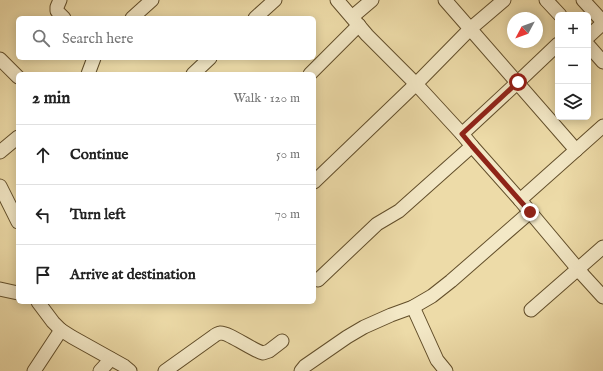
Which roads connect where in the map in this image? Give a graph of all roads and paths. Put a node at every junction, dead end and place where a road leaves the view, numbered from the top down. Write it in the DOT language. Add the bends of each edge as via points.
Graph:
graph roads {
  1 [pos="60,0"];
  2 [pos="152,0"];
  3 [pos="275,0"];
  4 [pos="337,0"];
  5 [pos="372,0"];
  6 [pos="445,0"];
  7 [pos="504,0"];
  8 [pos="546,0"];
  9 [pos="582,0"];
  10 [pos="557,12"];
  11 [pos="62,16"];
  12 [pos="134,16"];
  13 [pos="257,16"];
  14 [pos="355,21"];
  15 [pos="470,29"];
  16 [pos="595,32"];
  17 [pos="555,47"];
  18 [pos="0,59"];
  19 [pos="93,60"];
  20 [pos="208,60"];
  21 [pos="603,62"];
  22 [pos="89,72"];
  23 [pos="195,72"];
  24 [pos="312,72"];
  25 [pos="16,75"];
  26 [pos="518,82"];
  27 [pos="416,84"];
  28 [pos="603,126"];
  29 [pos="462,134"];
  30 [pos="16,139"];
  31 [pos="472,146"];
  32 [pos="576,150"];
  33 [pos="0,152"];
  34 [pos="316,180"];
  35 [pos="0,186"];
  36 [pos="520,200"];
  37 [pos="530,212"];
  38 [pos="16,218"];
  39 [pos="603,247"];
  40 [pos="578,270"];
  41 [pos="318,280"];
  42 [pos="0,289"];
  43 [pos="16,293"];
  44 [pos="603,297"];
  45 [pos="40,304"];
  46 [pos="413,307"];
  47 [pos="531,310"];
  48 [pos="61,330"];
  49 [pos="282,341"];
  50 [pos="111,359"];
  51 [pos="34,371"];
  52 [pos="100,371"];
  53 [pos="130,371"];
  54 [pos="165,371"];
  55 [pos="301,371"];
  56 [pos="446,371"];
  1 -- 11 [label="street" via="57,11"];
  2 -- 12 [label="street"];
  3 -- 13 [label="street"];
  4 -- 14 [label="street"];
  5 -- 14 [label="street"];
  6 -- 15 [label="street"];
  7 -- 15 [label="street"];
  8 -- 10 [label="street"];
  9 -- 16 [label="street"];
  14 -- 24 [label="street"];
  14 -- 27 [label="street"];
  15 -- 26 [label="street"];
  15 -- 27 [label="street"];
  16 -- 21 [label="street"];
  17 -- 26 [label="street"];
  18 -- 25 [label="street"];
  19 -- 22 [label="street"];
  20 -- 23 [label="street"];
  26 -- 29 [label="street"];
  26 -- 32 [label="street"];
  27 -- 29 [label="street"];
  27 -- 34 [label="street"];
  28 -- 32 [label="street"];
  29 -- 31 [label="street"];
  30 -- 33 [label="street"];
  31 -- 36 [label="street"];
  31 -- 41 [label="street" via="399,211 377,224"];
  32 -- 36 [label="street"];
  35 -- 38 [label="street"];
  36 -- 37 [label="street"];
  37 -- 40 [label="street"];
  37 -- 46 [label="street" via="451,281"];
  39 -- 40 [label="street"];
  40 -- 44 [label="street"];
  40 -- 47 [label="street"];
  42 -- 43 [label="street"];
  45 -- 48 [label="street"];
  46 -- 55 [label="street" via="360,329"];
  46 -- 56 [label="street" via="438,360"];
  48 -- 50 [label="street"];
  48 -- 51 [label="street"];
  49 -- 54 [label="street" via="263,353 219,333"];
  50 -- 52 [label="street"];
  50 -- 53 [label="street"];
}
